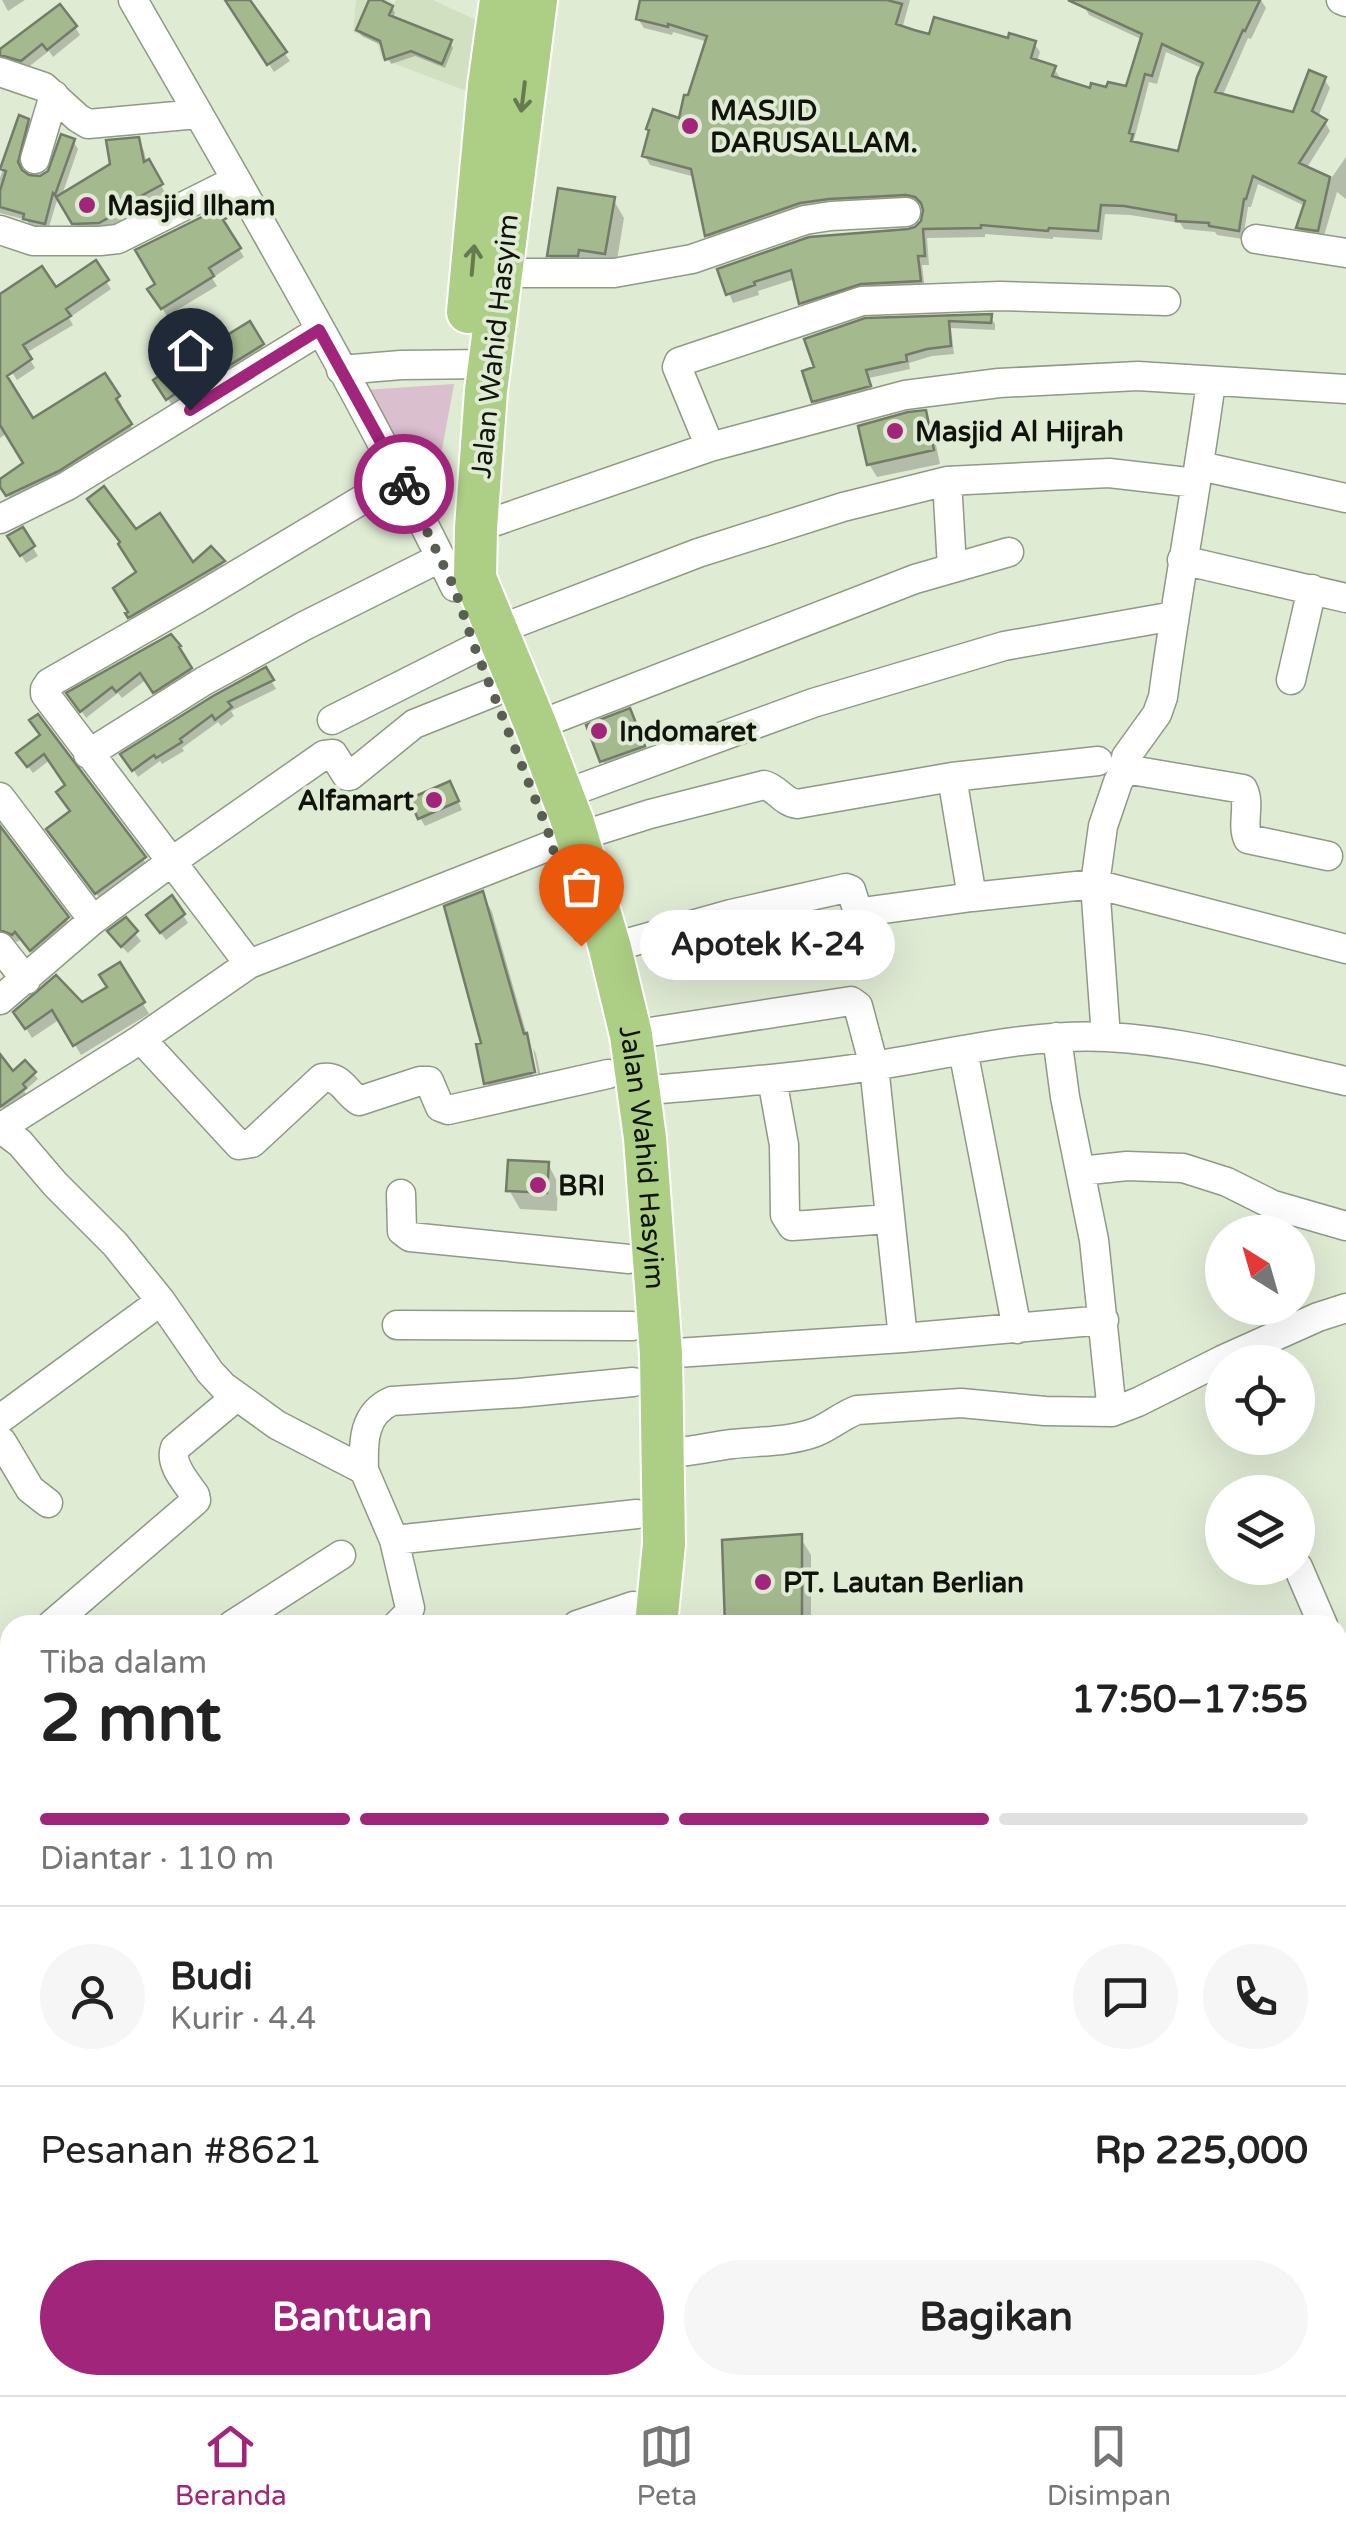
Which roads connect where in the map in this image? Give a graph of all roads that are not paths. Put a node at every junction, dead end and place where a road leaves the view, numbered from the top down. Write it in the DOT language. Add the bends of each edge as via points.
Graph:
graph roads {
  1 [pos="133,0"];
  2 [pos="500,0"];
  3 [pos="536,0"];
  4 [pos="0,72"];
  5 [pos="54,96"];
  6 [pos="198,114"];
  7 [pos="35,159"];
  8 [pos="236,180"];
  9 [pos="906,212"];
  10 [pos="1256,240"];
  11 [pos="4,241"];
  12 [pos="1346,253"];
  13 [pos="501,273"];
  14 [pos="1166,300"];
  15 [pos="319,330"];
  16 [pos="476,364"];
  17 [pos="341,370"];
  18 [pos="1211,382"];
  19 [pos="1346,389"];
  20 [pos="710,448"];
  21 [pos="1198,474"];
  22 [pos="400,476"];
  23 [pos="947,481"];
  24 [pos="1346,498"];
  25 [pos="0,520"];
  26 [pos="476,528"];
  27 [pos="1008,552"];
  28 [pos="1182,560"];
  29 [pos="952,567"];
  30 [pos="448,572"];
  31 [pos="1312,588"];
  32 [pos="1346,598"];
  33 [pos="1174,616"];
  34 [pos="485,640"];
  35 [pos="1291,680"];
  36 [pos="494,692"];
  37 [pos="332,720"];
  38 [pos="536,726"];
  39 [pos="88,754"];
  40 [pos="1112,765"];
  41 [pos="952,777"];
  42 [pos="562,796"];
  43 [pos="0,797"];
  44 [pos="564,841"];
  45 [pos="1328,856"];
  46 [pos="171,862"];
  47 [pos="1095,884"];
  48 [pos="972,896"];
  49 [pos="94,920"];
  50 [pos="0,947"];
  51 [pos="610,948"];
  52 [pos="1346,949"];
  53 [pos="249,964"];
  54 [pos="26,980"];
  55 [pos="0,1000"];
  56 [pos="631,1034"];
  57 [pos="1106,1036"];
  58 [pos="1057,1037"];
  59 [pos="141,1039"];
  60 [pos="963,1050"];
  61 [pos="874,1066"];
  62 [pos="772,1080"];
  63 [pos="1346,1081"];
  64 [pos="623,1082"];
  65 [pos="1080,1171"];
  66 [pos="402,1194"];
  67 [pos="889,1219"];
  68 [pos="1346,1226"];
  69 [pos="629,1260"];
  70 [pos="162,1301"];
  71 [pos="1346,1308"];
  72 [pos="1104,1320"];
  73 [pos="397,1325"];
  74 [pos="1017,1330"];
  75 [pos="903,1338"];
  76 [pos="642,1354"];
  77 [pos="236,1397"];
  78 [pos="1112,1412"];
  79 [pos="0,1435"];
  80 [pos="662,1453"];
  81 [pos="364,1470"];
  82 [pos="48,1504"];
  83 [pos="637,1514"];
  84 [pos="394,1540"];
  85 [pos="341,1555"];
  86 [pos="1305,1585"];
  87 [pos="62,1615"];
  88 [pos="248,1615"];
  89 [pos="407,1615"];
  90 [pos="640,1615"];
  91 [pos="641,1615"];
  92 [pos="1318,1615"];
  1 -- 6 [label="street"];
  16 -- 2 [label="highway, Jalan Wahid Hasyim, one-way" via="489,86"];
  3 -- 13 [label="highway, Jalan Wahid Hasyim, one-way"];
  4 -- 5 [label="street"];
  5 -- 6 [label="street" via="93,124"];
  5 -- 7 [label="street"];
  6 -- 8 [label="street"];
  8 -- 11 [label="street" via="118,239"];
  8 -- 15 [label="street"];
  9 -- 13 [label="street" via="805,220 692,259 614,273"];
  10 -- 12 [label="street"];
  13 -- 16 [label="highway, Jalan Wahid Hasyim"];
  14 -- 20 [label="street" via="1000,296 845,306 679,362"];
  15 -- 17 [label="street"];
  15 -- 25 [label="street" via="67,486"];
  16 -- 17 [label="street"];
  16 -- 26 [label="highway, Jalan Wahid Hasyim"];
  16 -- 30 [label="highway, Jalan Wahid Hasyim" via="460,389"];
  17 -- 22 [label="street"];
  18 -- 19 [label="street"];
  18 -- 20 [label="street" via="1138,376 905,394"];
  18 -- 21 [label="street"];
  20 -- 26 [label="street"];
  21 -- 23 [label="street"];
  21 -- 24 [label="street"];
  21 -- 28 [label="street"];
  22 -- 30 [label="street"];
  22 -- 39 [label="street" via="49,683 46,694"];
  23 -- 29 [label="street"];
  23 -- 34 [label="street" via="698,552"];
  26 -- 34 [label="highway, Jalan Wahid Hasyim" via="475,578"];
  27 -- 29 [label="street"];
  28 -- 31 [label="street"];
  28 -- 33 [label="street"];
  29 -- 38 [label="street"];
  30 -- 34 [label="highway, Jalan Wahid Hasyim"];
  30 -- 39 [label="street" via="304,626"];
  31 -- 32 [label="street"];
  31 -- 35 [label="street"];
  33 -- 40 [label="street" via="1160,708 1126,757"];
  33 -- 42 [label="street" via="1004,646 813,703"];
  34 -- 36 [label="highway, Jalan Wahid Hasyim"];
  34 -- 37 [label="street"];
  34 -- 38 [label="highway, Jalan Wahid Hasyim"];
  36 -- 44 [label="highway, Jalan Wahid Hasyim"];
  36 -- 46 [label="street" via="414,724 350,776 333,754 324,755"];
  38 -- 42 [label="highway, Jalan Wahid Hasyim"];
  39 -- 46 [label="street"];
  40 -- 41 [label="street"];
  40 -- 45 [label="street" via="1243,789 1248,839"];
  40 -- 47 [label="street" via="1118,782"];
  41 -- 44 [label="street" via="796,804 764,785"];
  41 -- 48 [label="street"];
  42 -- 44 [label="highway, Jalan Wahid Hasyim"];
  43 -- 49 [label="street"];
  44 -- 51 [label="highway, Jalan Wahid Hasyim"];
  44 -- 53 [label="street"];
  44 -- 64 [label="highway, Jalan Wahid Hasyim" via="592,984"];
  46 -- 49 [label="street"];
  46 -- 53 [label="street"];
  47 -- 48 [label="street"];
  47 -- 52 [label="street"];
  47 -- 57 [label="street"];
  48 -- 51 [label="street" via="862,912 846,888"];
  49 -- 54 [label="street"];
  50 -- 54 [label="street"];
  51 -- 56 [label="highway, Jalan Wahid Hasyim"];
  53 -- 59 [label="street"];
  54 -- 55 [label="street"];
  56 -- 61 [label="street" via="850,1001 860,1010"];
  56 -- 64 [label="highway, Jalan Wahid Hasyim"];
  57 -- 58 [label="street"];
  57 -- 63 [label="street"];
  58 -- 60 [label="street"];
  58 -- 65 [label="street"];
  59 -- 64 [label="street" via="246,1146 330,1077 359,1100 429,1081 440,1107 448,1110"];
  59 -- 70 [label="street" via="0,1128"];
  60 -- 61 [label="street"];
  60 -- 74 [label="street"];
  61 -- 62 [label="street"];
  61 -- 67 [label="street"];
  62 -- 64 [label="street"];
  62 -- 67 [label="street" via="787,1221 792,1226"];
  64 -- 69 [label="highway, Jalan Wahid Hasyim" via="619,1142"];
  64 -- 76 [label="highway, Jalan Wahid Hasyim" via="650,1194"];
  65 -- 68 [label="street" via="1183,1168"];
  65 -- 72 [label="street"];
  66 -- 69 [label="street" via="401,1228 410,1237"];
  67 -- 75 [label="street"];
  69 -- 76 [label="highway, Jalan Wahid Hasyim"];
  70 -- 77 [label="street" via="210,1372"];
  70 -- 79 [label="street"];
  71 -- 78 [label="street"];
  72 -- 74 [label="street"];
  72 -- 78 [label="street"];
  73 -- 76 [label="street"];
  74 -- 75 [label="street"];
  75 -- 76 [label="street"];
  76 -- 80 [label="highway, Jalan Wahid Hasyim"];
  76 -- 81 [label="street" via="519,1393 392,1401 370,1421"];
  76 -- 83 [label="highway, Jalan Wahid Hasyim"];
  77 -- 81 [label="street"];
  77 -- 87 [label="street" via="172,1454 195,1495 193,1504"];
  78 -- 80 [label="street" via="961,1404 858,1410 817,1432 781,1440"];
  79 -- 82 [label="street" via="30,1489"];
  80 -- 91 [label="highway, Jalan Wahid Hasyim" via="664,1544"];
  81 -- 84 [label="street"];
  83 -- 84 [label="street"];
  83 -- 90 [label="highway, Jalan Wahid Hasyim"];
  84 -- 89 [label="street"];
  85 -- 88 [label="street"];
  86 -- 92 [label="street"];
}
